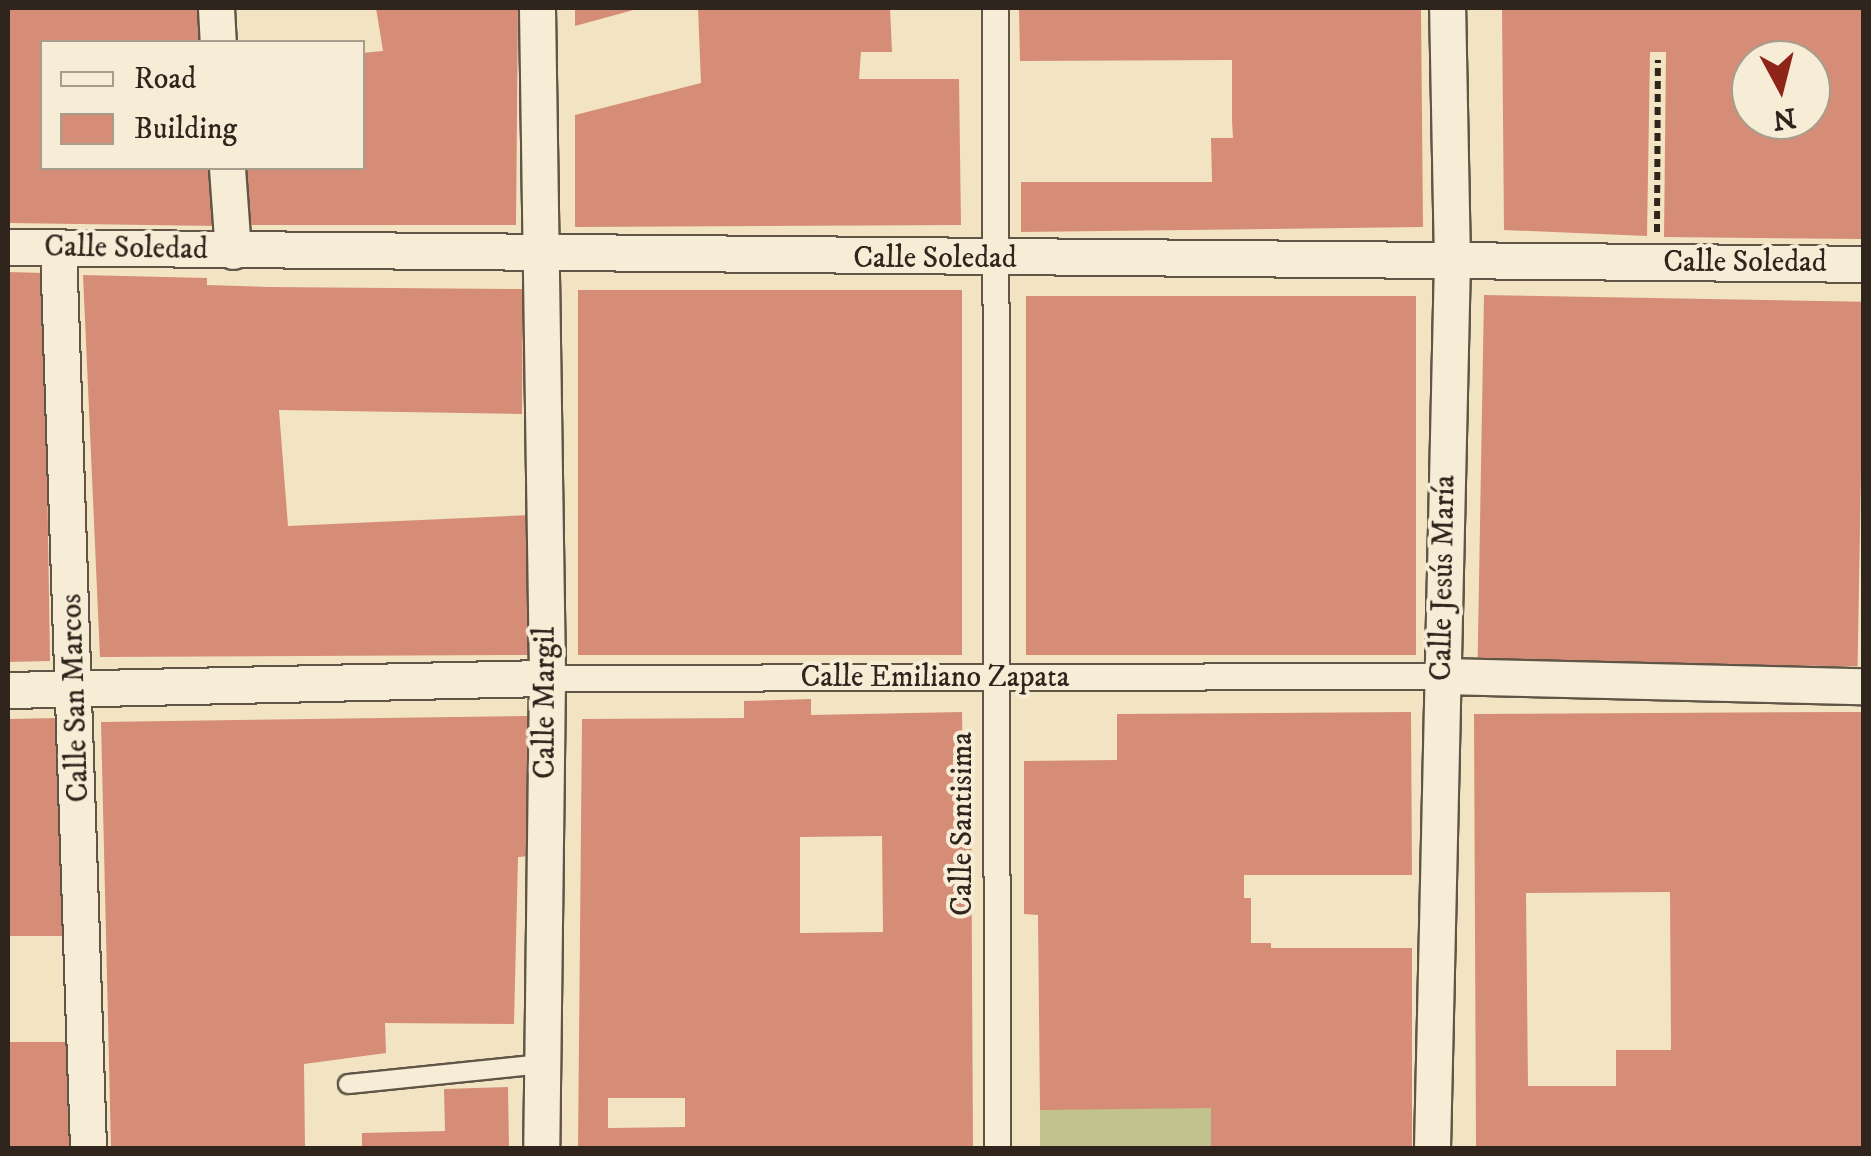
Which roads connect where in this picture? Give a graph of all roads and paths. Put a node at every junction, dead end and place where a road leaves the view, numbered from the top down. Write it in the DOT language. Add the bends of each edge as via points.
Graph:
graph roads {
  1 [pos="216,8"];
  2 [pos="537,8"];
  3 [pos="995,8"];
  4 [pos="1448,8"];
  5 [pos="218,40"];
  6 [pos="1658,60"];
  7 [pos="227,170"];
  8 [pos="8,247"];
  9 [pos="58,248"];
  10 [pos="232,251"];
  11 [pos="544,257"];
  12 [pos="993,259"];
  13 [pos="1452,262"];
  14 [pos="1656,263"];
  15 [pos="1864,264"];
  16 [pos="1441,676"];
  17 [pos="547,678"];
  18 [pos="994,678"];
  19 [pos="1864,686"];
  20 [pos="76,689"];
  21 [pos="8,690"];
  22 [pos="543,1064"];
  23 [pos="348,1084"];
  24 [pos="88,1148"];
  25 [pos="541,1148"];
  26 [pos="996,1148"];
  27 [pos="1432,1148"];
  1 -- 5 [label="street"];
  2 -- 11 [label="street, Calle Margil"];
  3 -- 12 [label="street, Calle Santisima"];
  4 -- 13 [label="street, Calle Jesús María"];
  6 -- 14 [label="path"];
  7 -- 10 [label="street"];
  8 -- 9 [label="street, Calle Soledad"];
  9 -- 10 [label="street, Calle Soledad"];
  9 -- 20 [label="street, Calle San Marcos"];
  10 -- 11 [label="street, Calle Soledad"];
  11 -- 12 [label="street, Calle Soledad"];
  11 -- 17 [label="street, Calle Margil"];
  12 -- 13 [label="street, Calle Soledad"];
  12 -- 18 [label="street, Calle Santisima"];
  13 -- 14 [label="street, Calle Soledad"];
  13 -- 16 [label="street, Calle Jesús María"];
  14 -- 15 [label="street, Calle Soledad"];
  16 -- 18 [label="street, Calle Emiliano Zapata"];
  16 -- 19 [label="street, Calle Emiliano Zapata"];
  16 -- 27 [label="street, Calle Jesús María"];
  17 -- 18 [label="street, Calle Emiliano Zapata"];
  17 -- 20 [label="street, Calle Emiliano Zapata"];
  17 -- 22 [label="street, Calle Margil"];
  18 -- 26 [label="street, Calle Santisima"];
  20 -- 21 [label="street, Calle Emiliano Zapata"];
  20 -- 24 [label="street, Calle San Marcos"];
  22 -- 23 [label="lane"];
  22 -- 25 [label="street, Calle Margil"];
}
